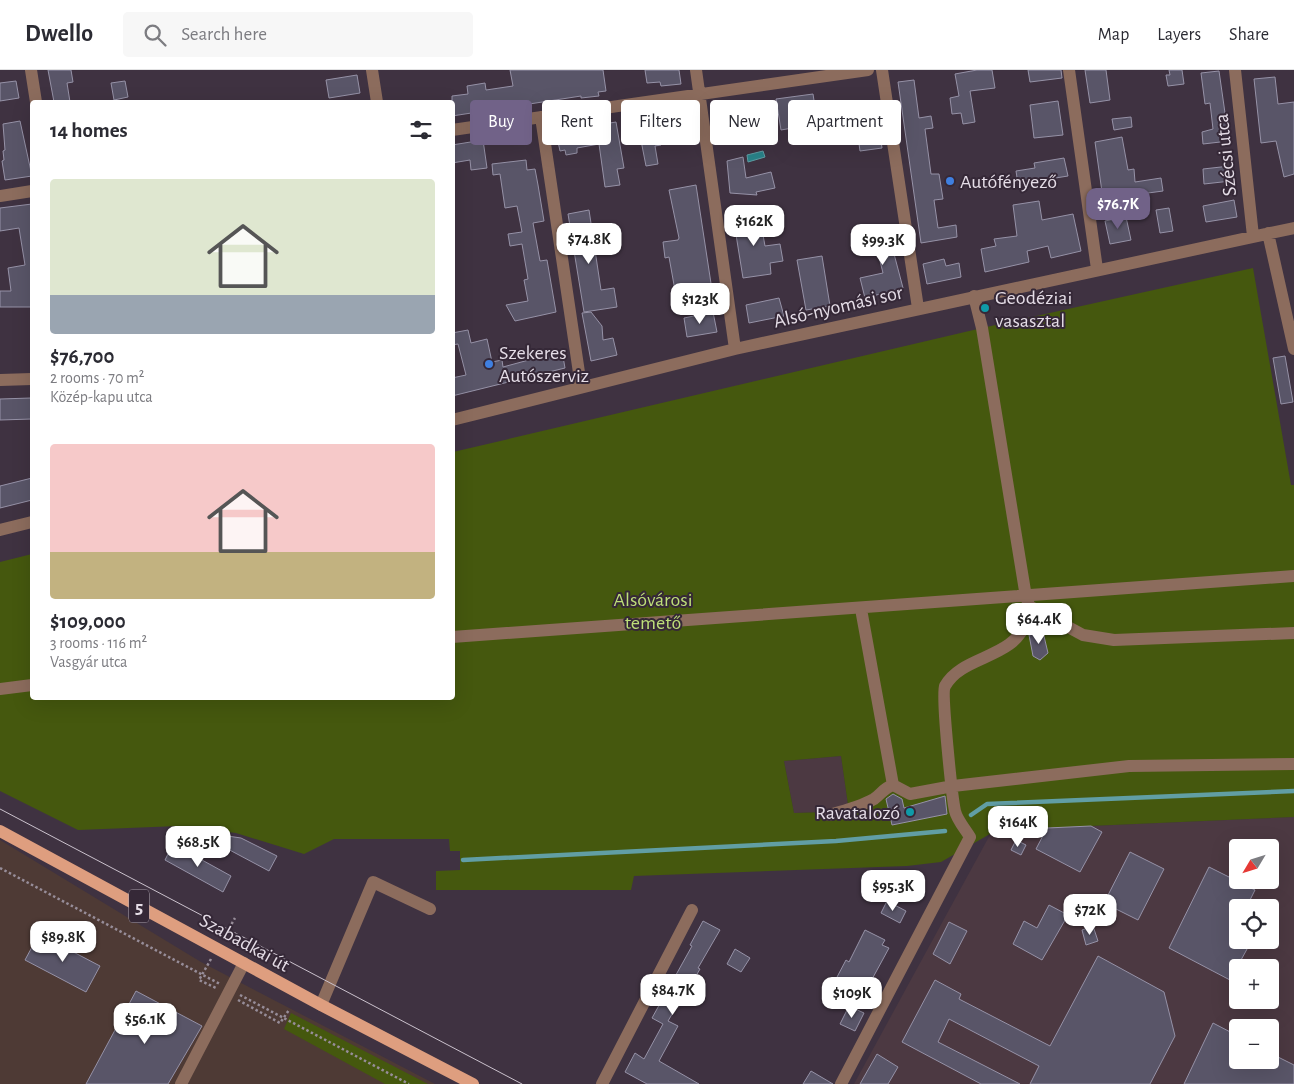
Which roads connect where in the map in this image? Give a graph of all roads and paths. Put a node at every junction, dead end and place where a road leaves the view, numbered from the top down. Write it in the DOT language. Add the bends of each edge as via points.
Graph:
graph roads {
  1 [pos="31,70"];
  2 [pos="372,70"];
  3 [pos="696,70"];
  4 [pos="868,70"];
  5 [pos="882,70"];
  6 [pos="1069,70"];
  7 [pos="1235,70"];
  8 [pos="700,96"];
  9 [pos="36,100"];
  10 [pos="377,100"];
  11 [pos="541,117"];
  12 [pos="455,130"];
  13 [pos="30,191"];
  14 [pos="0,196"];
  15 [pos="1294,228"];
  16 [pos="1268,233"];
  17 [pos="1253,236"];
  18 [pos="1097,269"];
  19 [pos="974,296"];
  20 [pos="918,308"];
  21 [pos="735,349"];
  22 [pos="1294,349"];
  23 [pos="0,380"];
  24 [pos="30,380"];
  25 [pos="582,386"];
  26 [pos="455,419"];
  27 [pos="30,522"];
  28 [pos="0,530"];
  29 [pos="1294,576"];
  30 [pos="1028,602"];
  31 [pos="861,608"];
  32 [pos="1294,633"];
  33 [pos="455,636"];
  34 [pos="30,685"];
  35 [pos="0,689"];
  36 [pos="1294,764"];
  37 [pos="893,785"];
  38 [pos="953,786"];
  39 [pos="828,815"];
  40 [pos="0,831"];
  41 [pos="0,868"];
  42 [pos="430,908"];
  43 [pos="692,910"];
  44 [pos="244,963"];
  45 [pos="229,989"];
  46 [pos="321,1005"];
  47 [pos="180,1084"];
  48 [pos="409,1084"];
  49 [pos="473,1084"];
  50 [pos="602,1084"];
  51 [pos="841,1084"];
  1 -- 9 [label="street"];
  2 -- 10 [label="street"];
  3 -- 8 [label="street"];
  4 -- 8 [label="street"];
  5 -- 20 [label="street"];
  6 -- 18 [label="street"];
  7 -- 17 [label="street, Szécsi utca"];
  8 -- 11 [label="street"];
  8 -- 21 [label="street"];
  11 -- 12 [label="street"];
  11 -- 25 [label="street"];
  13 -- 14 [label="street"];
  15 -- 16 [label="street, Alsó-nyomási sor"];
  16 -- 17 [label="street, Alsó-nyomási sor"];
  16 -- 22 [label="street"];
  17 -- 18 [label="street, Alsó-nyomási sor"];
  18 -- 19 [label="street, Alsó-nyomási sor"];
  19 -- 20 [label="street, Alsó-nyomási sor"];
  19 -- 30 [label="street"];
  20 -- 21 [label="street, Alsó-nyomási sor"];
  21 -- 25 [label="street, Alsó-nyomási sor"];
  23 -- 24 [label="street"];
  25 -- 26 [label="street, Alsó-nyomási sor"];
  27 -- 28 [label="street"];
  29 -- 30 [label="street"];
  30 -- 31 [label="street"];
  30 -- 32 [label="street" via="1082,635 1095,638"];
  30 -- 38 [label="street" via="1022,633 1004,648 956,673 944,687"];
  31 -- 33 [label="street"];
  31 -- 37 [label="street"];
  34 -- 35 [label="street"];
  36 -- 38 [label="street" via="1130,766"];
  37 -- 38 [label="street" via="910,794"];
  37 -- 39 [label="street" via="876,798"];
  38 -- 51 [label="street" via="956,812 970,837 961,864"];
  40 -- 44 [label="main road, Szabadkai út / 5"];
  41 -- 45 [label="path"];
  42 -- 46 [label="street" via="373,882"];
  43 -- 50 [label="street"];
  44 -- 45 [label="street"];
  44 -- 46 [label="main road, Szabadkai út / 5"];
  45 -- 47 [label="street"];
  45 -- 48 [label="path"];
  46 -- 49 [label="main road, Szabadkai út / 5"];
}
